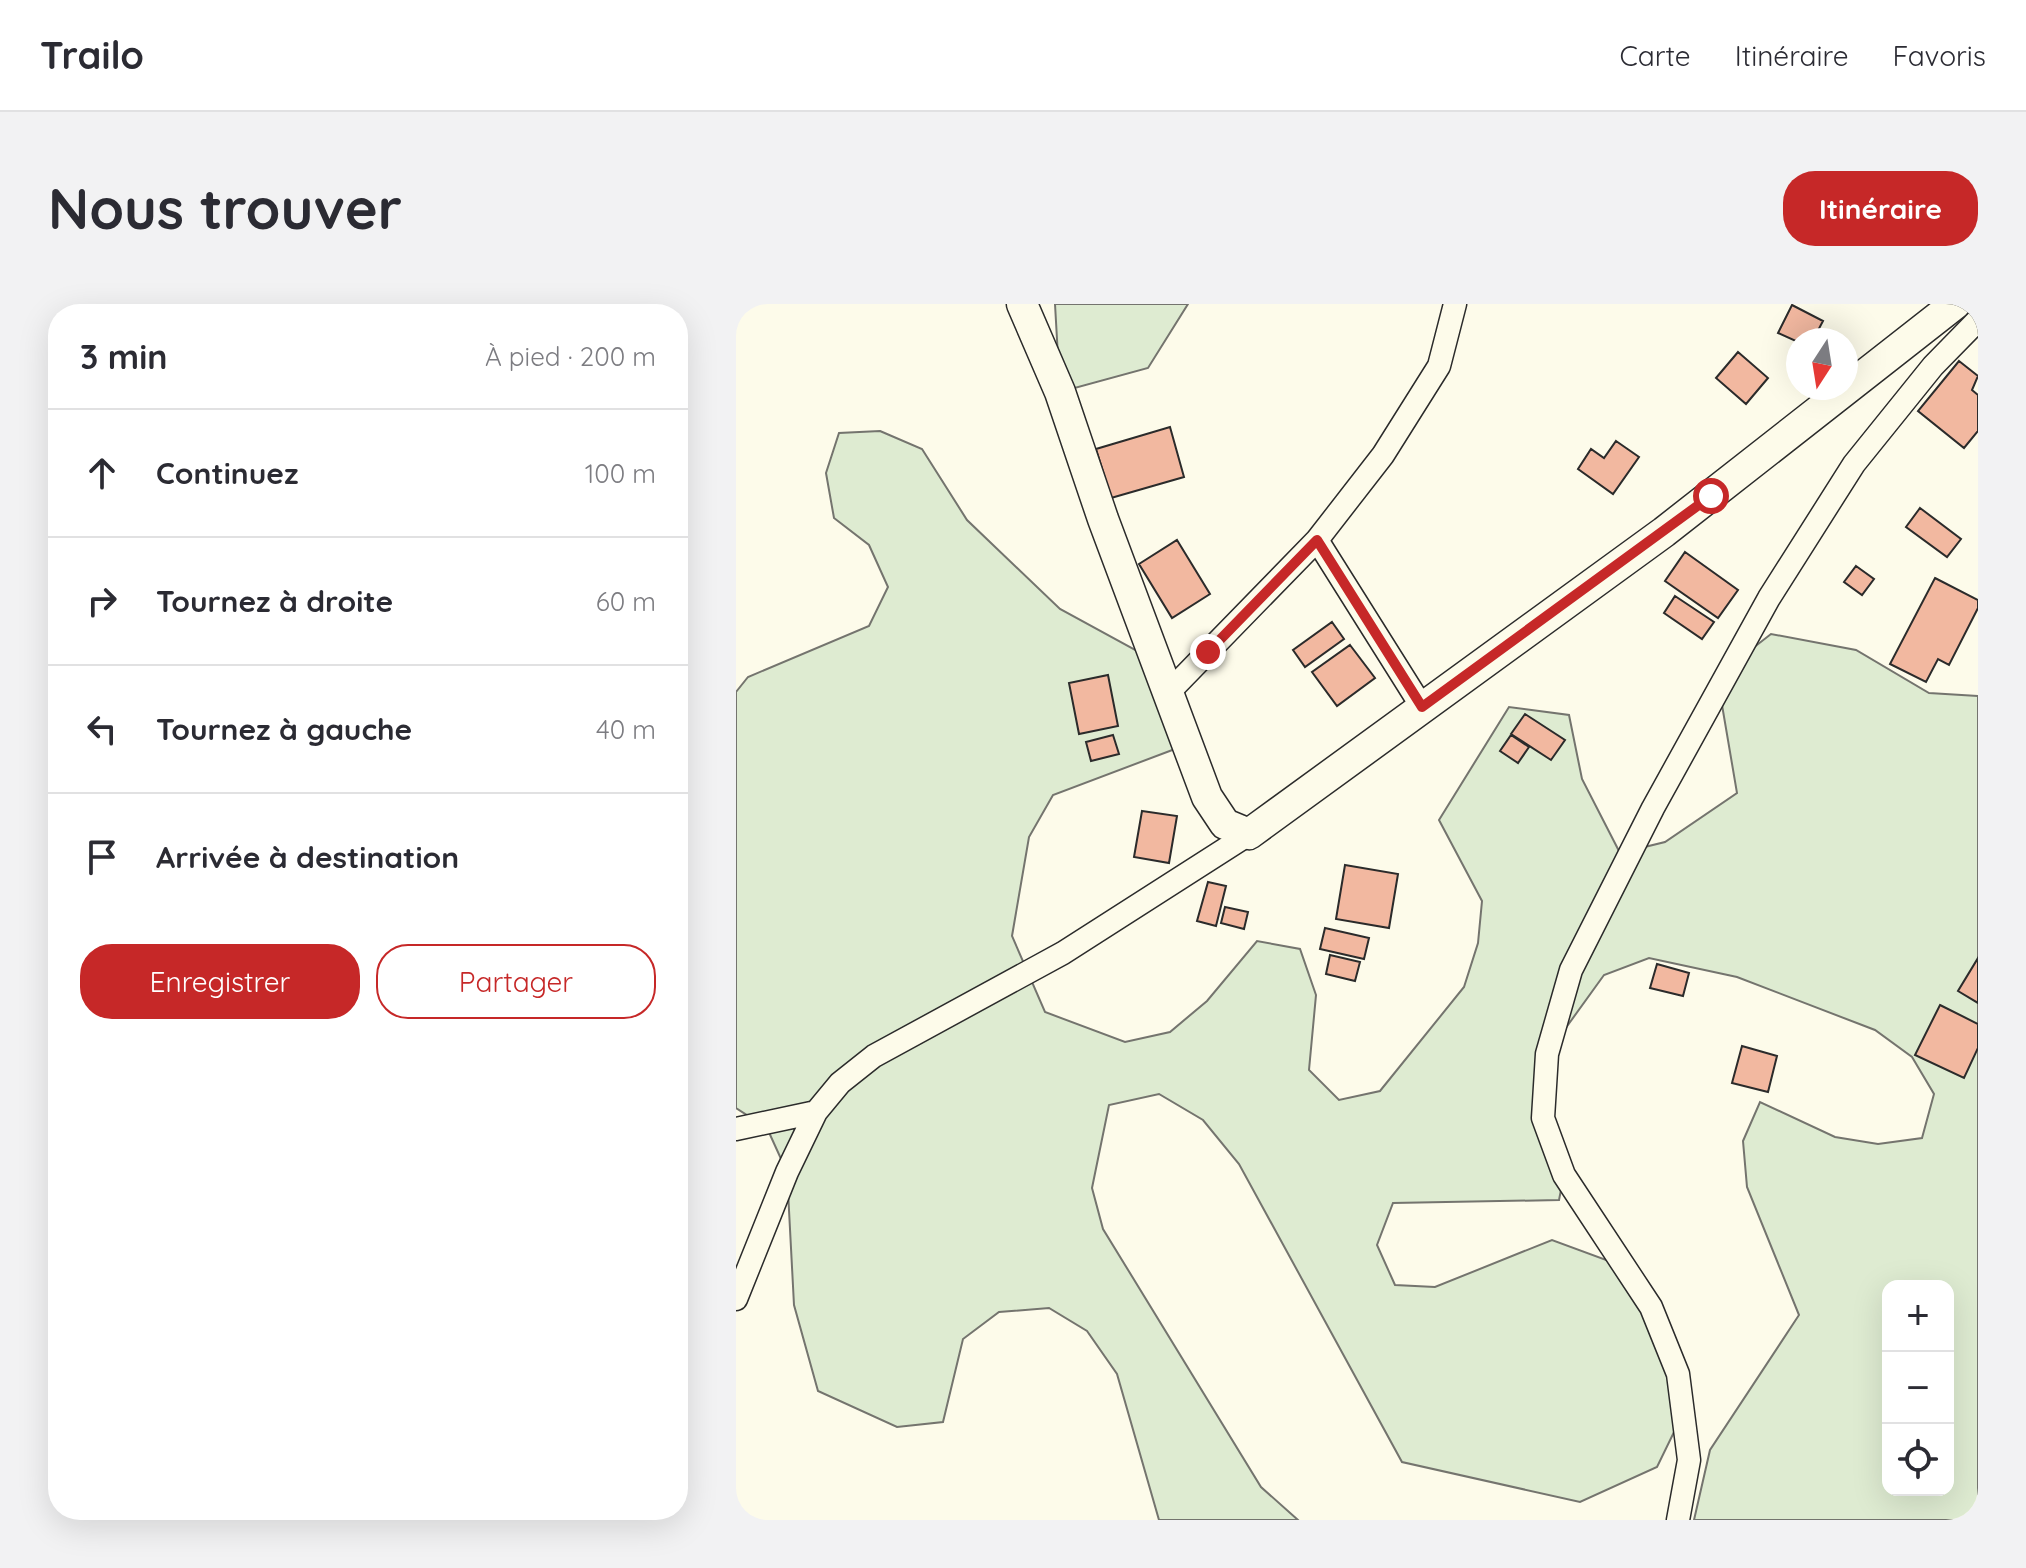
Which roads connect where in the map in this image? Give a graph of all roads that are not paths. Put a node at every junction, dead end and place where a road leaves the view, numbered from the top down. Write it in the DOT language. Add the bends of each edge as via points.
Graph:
graph roads {
  1 [pos="1022,304"];
  2 [pos="1455,304"];
  3 [pos="1955,304"];
  4 [pos="1929,316"];
  5 [pos="1978,320"];
  6 [pos="1317,540"];
  7 [pos="1168,693"];
  8 [pos="1422,707"];
  9 [pos="1249,834"];
  10 [pos="816,1112"];
  11 [pos="736,1129"];
  12 [pos="736,1299"];
  13 [pos="1678,1520"];
  1 -- 7 [label="main road" via="1060,392"];
  2 -- 6 [label="street" via="1439,366 1383,455"];
  3 -- 4 [label="main road"];
  4 -- 8 [label="main road" via="1829,406"];
  5 -- 13 [label="street" via="1933,366 1854,464 1769,598 1571,970 1547,1054 1543,1118 1564,1175 1651,1307 1678,1374 1689,1460"];
  6 -- 7 [label="street"];
  6 -- 8 [label="street"];
  7 -- 9 [label="main road" via="1207,797 1225,824"];
  8 -- 9 [label="main road"];
  9 -- 10 [label="street" via="1063,953 874,1056 840,1083"];
  10 -- 11 [label="street"];
  10 -- 12 [label="street"];
}
